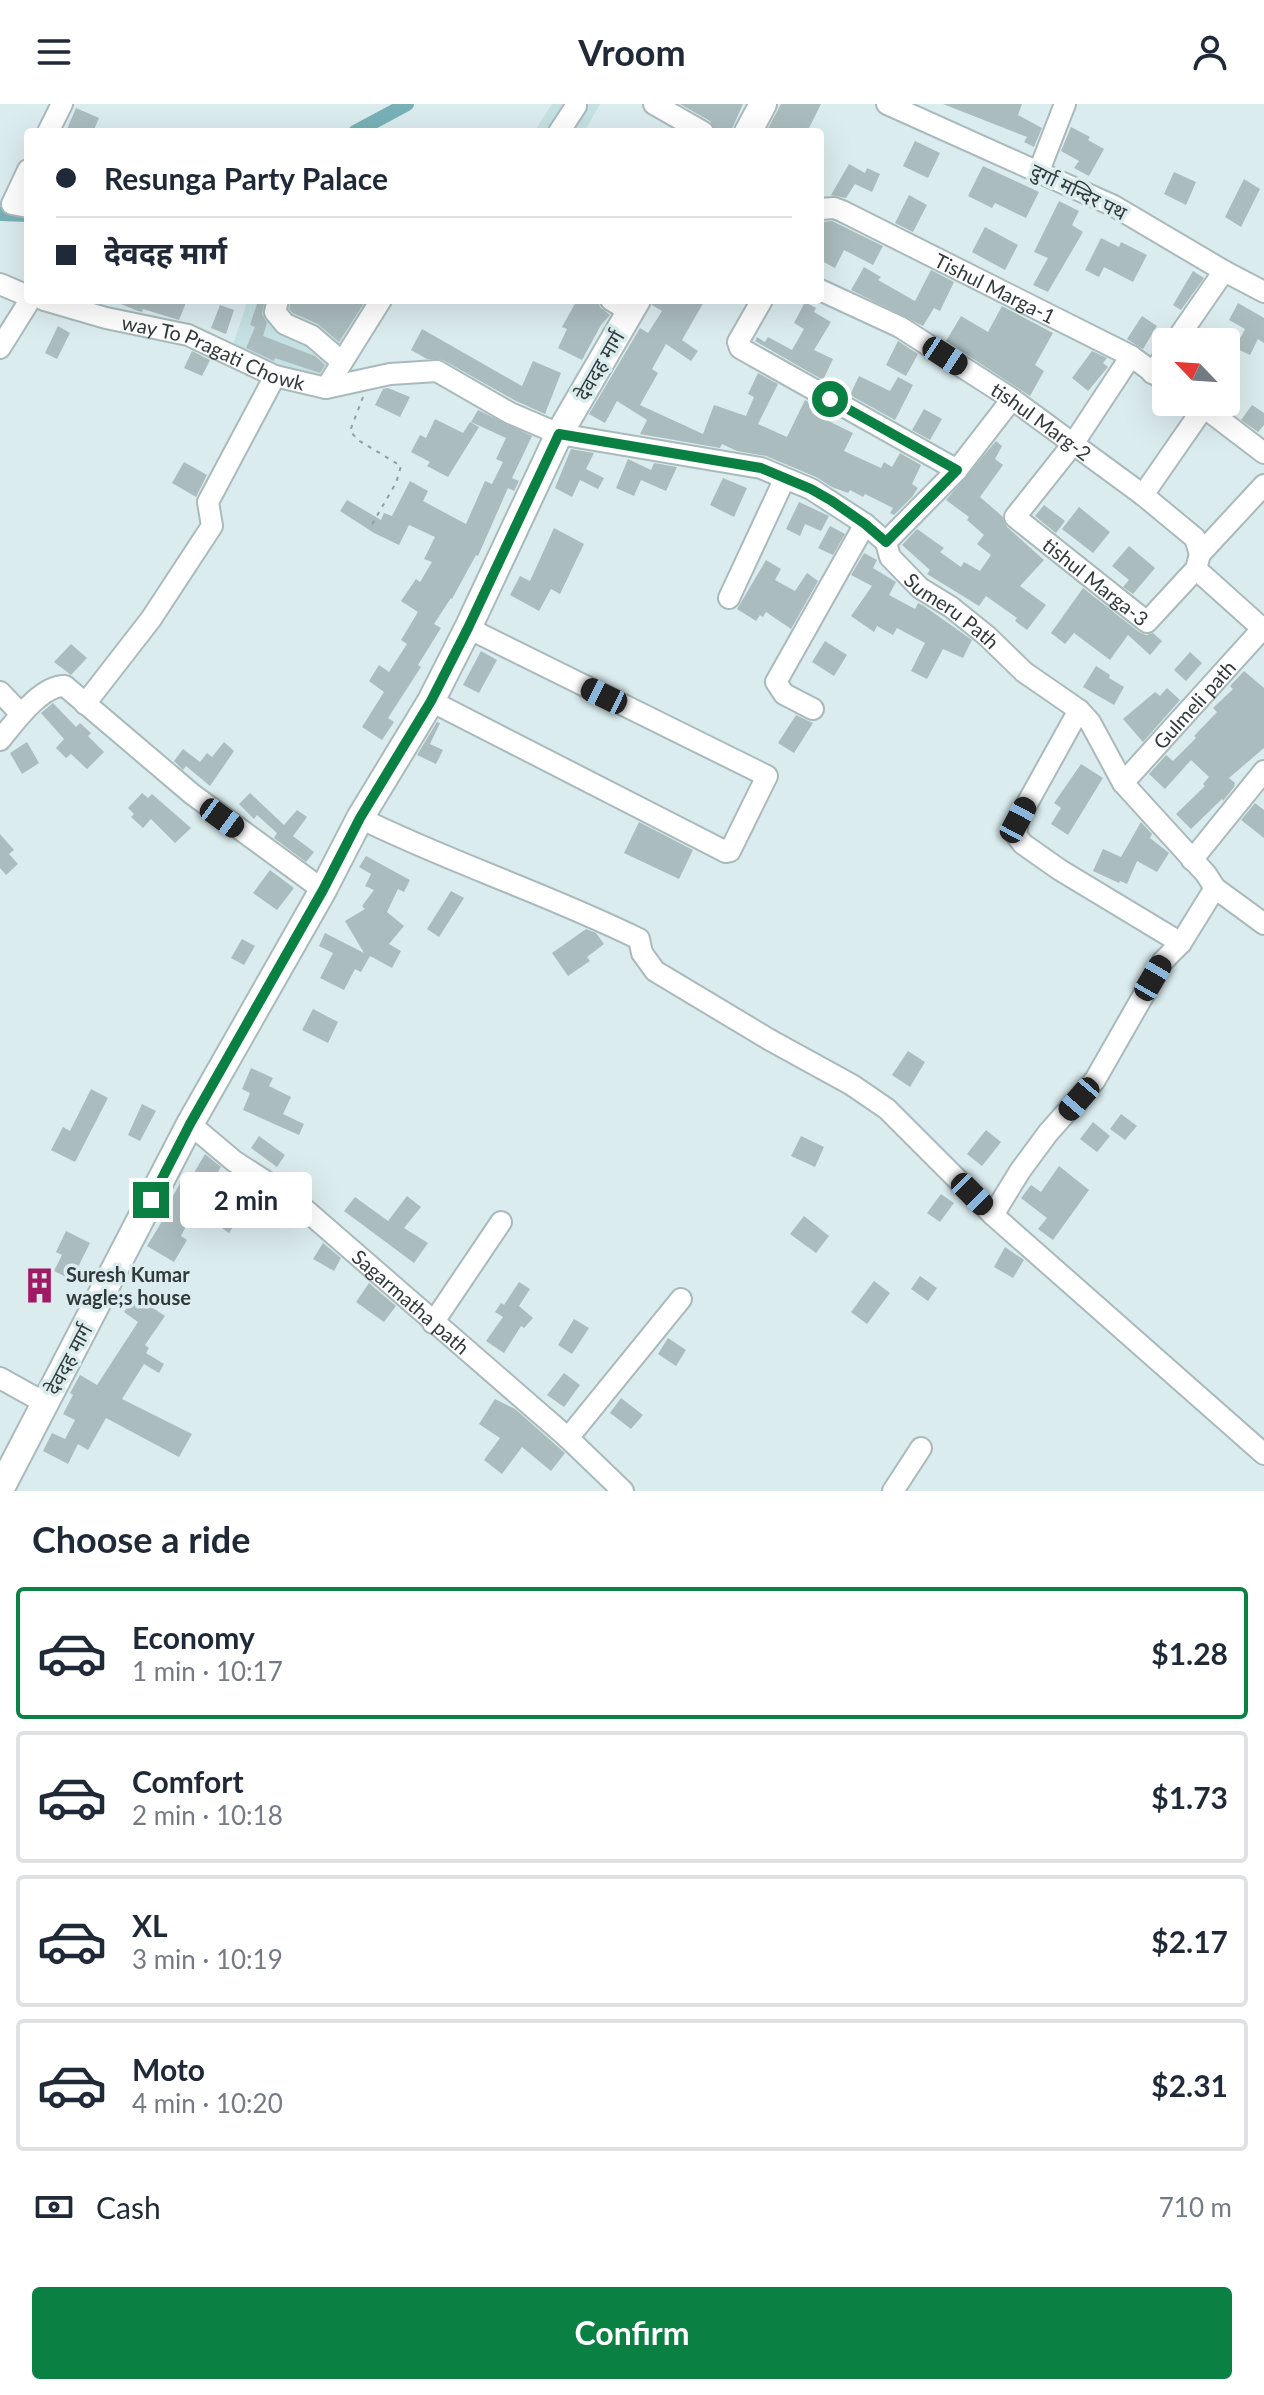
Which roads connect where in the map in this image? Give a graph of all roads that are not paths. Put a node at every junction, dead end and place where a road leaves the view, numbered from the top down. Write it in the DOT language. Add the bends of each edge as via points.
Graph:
graph roads {
  1 [pos="62,104"];
  2 [pos="654,104"];
  3 [pos="763,104"];
  4 [pos="887,104"];
  5 [pos="1065,104"];
  6 [pos="576,106"];
  7 [pos="50,128"];
  8 [pos="562,128"];
  9 [pos="696,128"];
  10 [pos="750,128"];
  11 [pos="1039,171"];
  12 [pos="24,179"];
  13 [pos="13,205"];
  14 [pos="824,209"];
  15 [pos="1224,271"];
  16 [pos="0,284"];
  17 [pos="824,292"];
  18 [pos="1264,292"];
  19 [pos="24,296"];
  20 [pos="26,304"];
  21 [pos="58,304"];
  22 [pos="277,304"];
  23 [pos="379,304"];
  24 [pos="626,304"];
  25 [pos="760,304"];
  26 [pos="1185,328"];
  27 [pos="0,348"];
  28 [pos="1131,356"];
  29 [pos="341,361"];
  30 [pos="1152,372"];
  31 [pos="275,376"];
  32 [pos="326,388"];
  33 [pos="1012,399"];
  34 [pos="1192,416"];
  35 [pos="1216,416"];
  36 [pos="559,434"];
  37 [pos="1073,444"];
  38 [pos="1264,453"];
  39 [pos="957,470"];
  40 [pos="784,480"];
  41 [pos="1264,485"];
  42 [pos="1143,495"];
  43 [pos="865,524"];
  44 [pos="886,542"];
  45 [pos="1198,561"];
  46 [pos="729,598"];
  47 [pos="468,628"];
  48 [pos="1264,629"];
  49 [pos="0,692"];
  50 [pos="431,701"];
  51 [pos="85,704"];
  52 [pos="813,709"];
  53 [pos="1079,710"];
  54 [pos="21,714"];
  55 [pos="0,740"];
  56 [pos="1264,771"];
  57 [pos="1123,783"];
  58 [pos="360,818"];
  59 [pos="1192,860"];
  60 [pos="1215,888"];
  61 [pos="323,890"];
  62 [pos="1264,924"];
  63 [pos="1181,943"];
  64 [pos="190,1124"];
  65 [pos="993,1215"];
  66 [pos="501,1222"];
  67 [pos="681,1299"];
  68 [pos="433,1323"];
  69 [pos="0,1378"];
  70 [pos="45,1403"];
  71 [pos="568,1438"];
  72 [pos="921,1448"];
  73 [pos="1264,1454"];
  74 [pos="0,1490"];
  75 [pos="623,1491"];
  76 [pos="893,1491"];
  1 -- 7 [label="street"];
  2 -- 9 [label="street"];
  3 -- 10 [label="main road"];
  4 -- 11 [label="street, दुर्गा मन्दिर पथ"];
  5 -- 11 [label="street"];
  6 -- 8 [label="street"];
  11 -- 15 [label="street, दुर्गा मन्दिर पथ" via="1114,206"];
  12 -- 13 [label="street"];
  14 -- 28 [label="street, Tishul Marga-1" via="842,211"];
  15 -- 18 [label="street, दुर्गा मन्दिर पथ"];
  15 -- 26 [label="street"];
  16 -- 19 [label="street"];
  17 -- 33 [label="street, tishul Marg-2" via="900,327"];
  20 -- 27 [label="street"];
  21 -- 31 [label="street, way To Pragati Chowk" via="188,335"];
  22 -- 29 [label="street" via="275,312 285,324 312,336"];
  23 -- 29 [label="street"];
  24 -- 36 [label="main road, देवदह मार्ग"];
  25 -- 39 [label="street" via="738,342 740,348"];
  28 -- 30 [label="street, Tishul Marga-1"];
  28 -- 37 [label="street"];
  29 -- 32 [label="street"];
  31 -- 32 [label="street, way To Pragati Chowk"];
  31 -- 51 [label="street" via="208,502 212,526 151,619"];
  32 -- 36 [label="street, way To Pragati Chowk" via="371,377 437,371"];
  33 -- 37 [label="street, tishul Marg-2"];
  33 -- 39 [label="street"];
  34 -- 42 [label="street"];
  35 -- 38 [label="street"];
  36 -- 40 [label="street, Sumeru Path" via="761,468"];
  36 -- 47 [label="main road, देवदह मार्ग"];
  37 -- 42 [label="street, tishul Marg-2"];
  37 -- 45 [label="street, tishul Marga-3" via="1015,517 1147,622"];
  39 -- 44 [label="street"];
  40 -- 43 [label="street, Sumeru Path" via="811,489"];
  40 -- 46 [label="street"];
  41 -- 45 [label="street"];
  42 -- 45 [label="street, tishul Marg-2" via="1195,538"];
  43 -- 44 [label="street, Sumeru Path"];
  43 -- 52 [label="street" via="776,682 784,694"];
  44 -- 53 [label="street, Sumeru Path" via="890,557 920,588"];
  45 -- 48 [label="street, tishul Marg-2"];
  47 -- 50 [label="main road, देवदह मार्ग"];
  47 -- 50 [label="street" via="767,776 730,851"];
  48 -- 57 [label="street, Gulmeli path"];
  49 -- 54 [label="street"];
  50 -- 58 [label="main road, देवदह मार्ग"];
  51 -- 54 [label="street" via="60,685"];
  51 -- 61 [label="street" via="222,818"];
  53 -- 57 [label="street, Sumeru Path"];
  53 -- 63 [label="street" via="1018,820 1016,835 1060,870"];
  54 -- 55 [label="street"];
  56 -- 59 [label="street"];
  57 -- 59 [label="street, Sumeru Path"];
  58 -- 61 [label="main road, देवदह मार्ग"];
  58 -- 65 [label="street" via="639,939 655,971 879,1103"];
  59 -- 60 [label="street, Sumeru Path"];
  60 -- 62 [label="street, Sumeru Path"];
  60 -- 63 [label="street"];
  61 -- 64 [label="main road, देवदह मार्ग"];
  63 -- 65 [label="street" via="1163,961 1095,1080 1048,1133"];
  64 -- 68 [label="street, Sagarmatha path" via="234,1161 293,1199"];
  64 -- 70 [label="main road, देवदह मार्ग"];
  65 -- 73 [label="street"];
  66 -- 68 [label="street"];
  67 -- 71 [label="street"];
  68 -- 71 [label="street, Sagarmatha path"];
  69 -- 70 [label="street"];
  70 -- 74 [label="main road, देवदह मार्ग"];
  71 -- 75 [label="street, Sagarmatha path"];
  72 -- 76 [label="street"];
}
